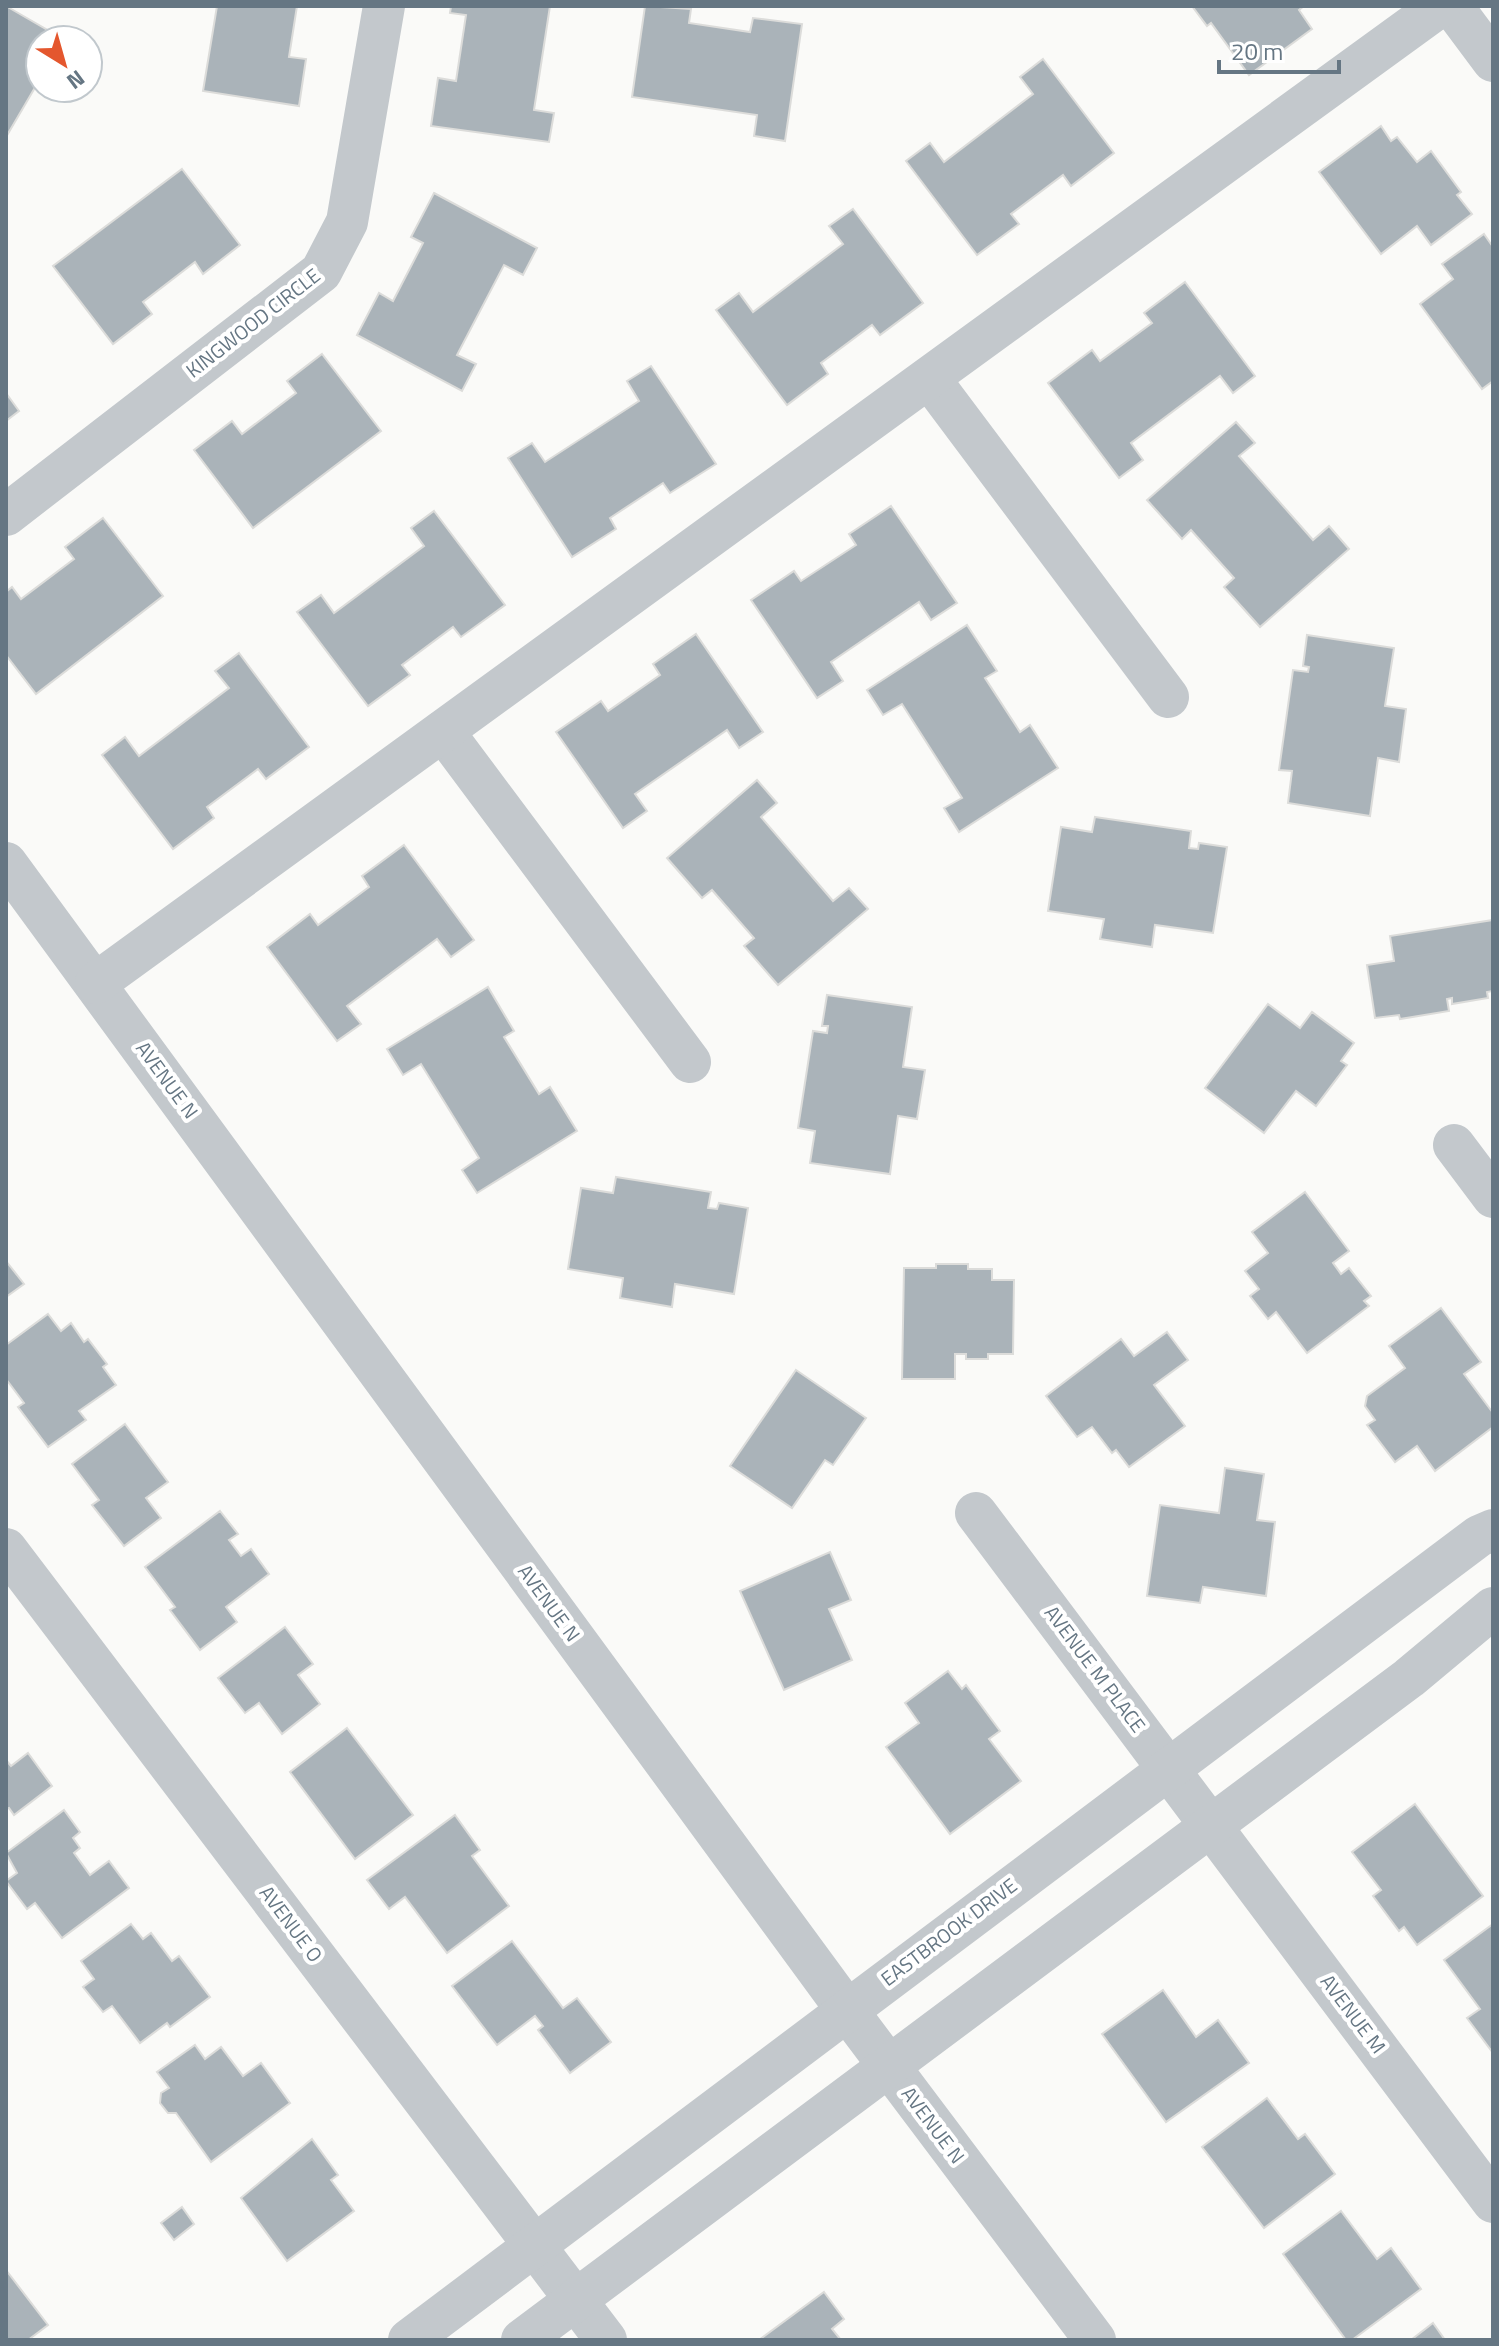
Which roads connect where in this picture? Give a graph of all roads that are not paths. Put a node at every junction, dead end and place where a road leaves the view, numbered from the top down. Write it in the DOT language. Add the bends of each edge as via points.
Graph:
graph roads {
  1 [pos="384,6"];
  2 [pos="1440,6"];
  3 [pos="1452,6"];
  4 [pos="1493,61"];
  5 [pos="929,378"];
  6 [pos="6,515"];
  7 [pos="1168,697"];
  8 [pos="443,731"];
  9 [pos="6,863"];
  10 [pos="96,983"];
  11 [pos="690,1062"];
  12 [pos="1454,1145"];
  13 [pos="1493,1197"];
  14 [pos="976,1513"];
  15 [pos="1493,1530"];
  16 [pos="6,1549"];
  17 [pos="1493,1608"];
  18 [pos="1169,1768"];
  19 [pos="1213,1825"];
  20 [pos="846,2009"];
  21 [pos="889,2066"];
  22 [pos="1493,2202"];
  23 [pos="536,2246"];
  24 [pos="576,2300"];
  25 [pos="409,2340"];
  26 [pos="522,2340"];
  27 [pos="606,2340"];
  28 [pos="1095,2340"];
  1 -- 6 [label="street, KINGWOOD CIRCLE" via="347,222 321,272"];
  2 -- 5 [label="street"];
  3 -- 4 [label="street"];
  5 -- 7 [label="street"];
  5 -- 8 [label="street"];
  8 -- 10 [label="street"];
  8 -- 11 [label="street"];
  9 -- 10 [label="street, AVENUE N"];
  10 -- 20 [label="street, AVENUE N"];
  12 -- 13 [label="street"];
  14 -- 18 [label="street, AVENUE M PLACE"];
  15 -- 18 [label="street, EASTBROOK DRIVE"];
  16 -- 23 [label="street, AVENUE O"];
  17 -- 19 [label="street"];
  18 -- 19 [label="street, AVENUE M PLACE"];
  18 -- 20 [label="street, EASTBROOK DRIVE"];
  19 -- 21 [label="street"];
  19 -- 22 [label="street, AVENUE M"];
  20 -- 21 [label="street, AVENUE N"];
  20 -- 23 [label="street, EASTBROOK DRIVE"];
  21 -- 24 [label="street"];
  21 -- 28 [label="street, AVENUE N"];
  23 -- 24 [label="street, AVENUE O"];
  23 -- 25 [label="street, EASTBROOK DRIVE"];
  24 -- 26 [label="street"];
  24 -- 27 [label="street, AVENUE O"];
}
